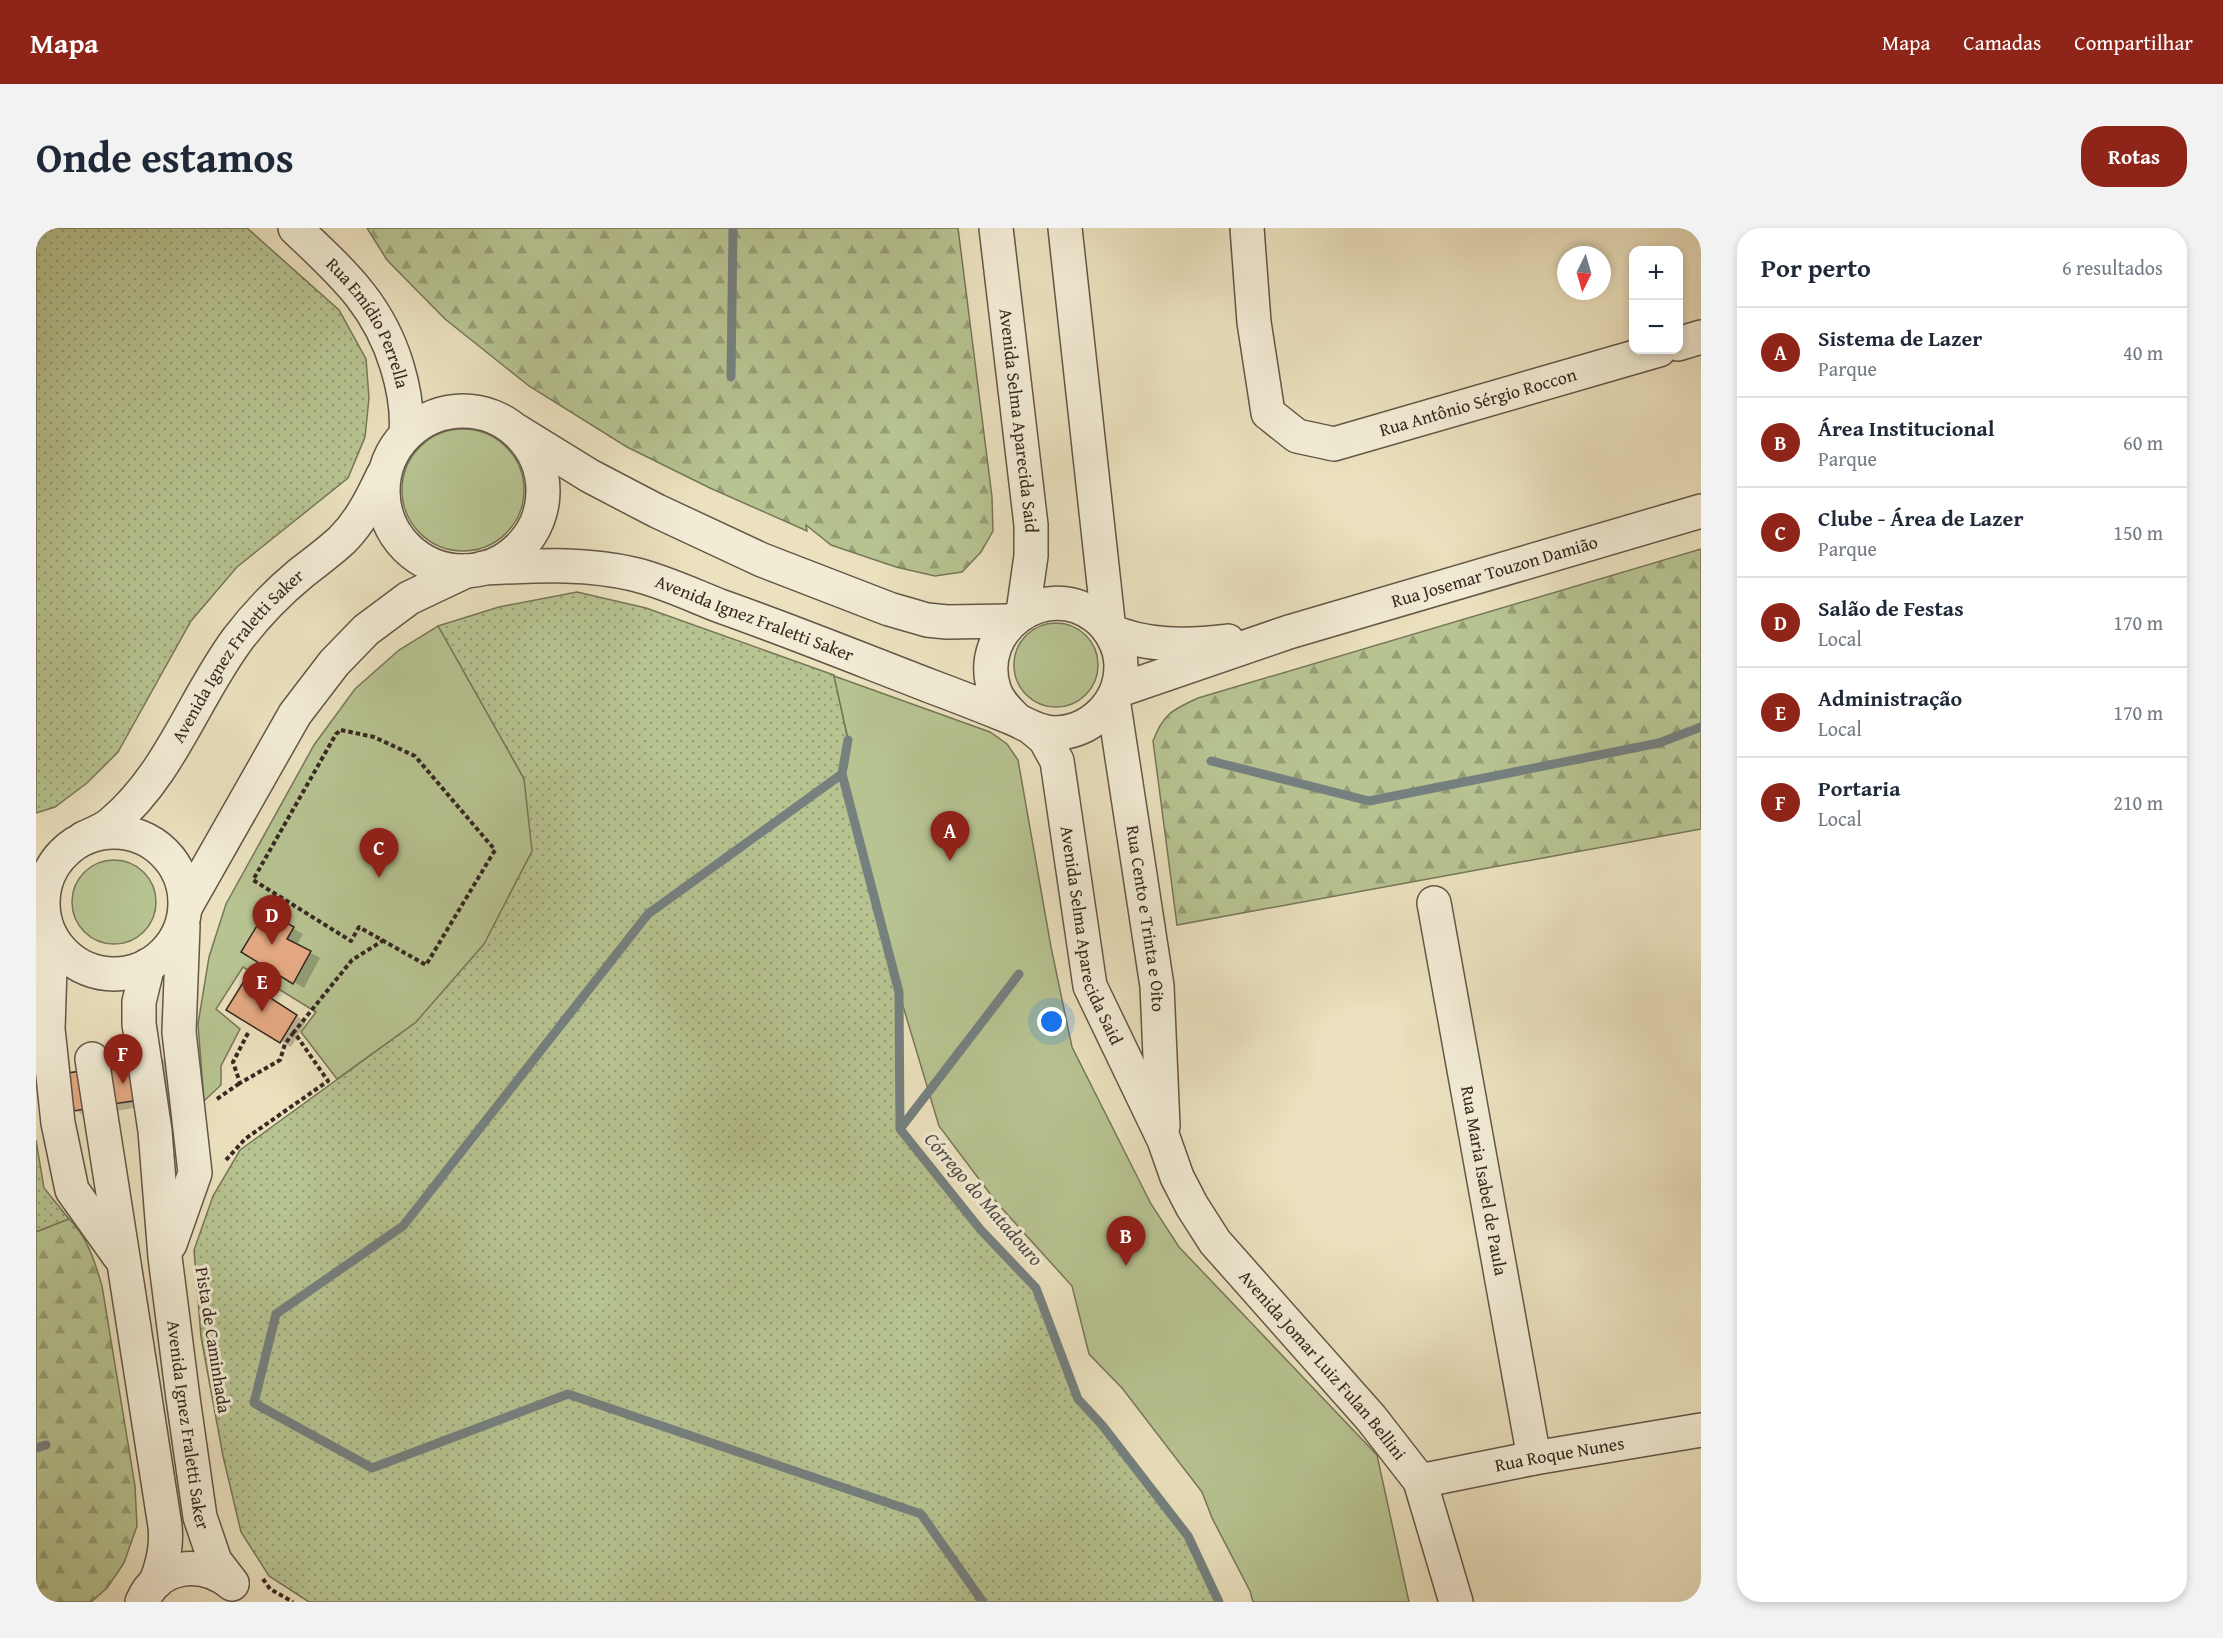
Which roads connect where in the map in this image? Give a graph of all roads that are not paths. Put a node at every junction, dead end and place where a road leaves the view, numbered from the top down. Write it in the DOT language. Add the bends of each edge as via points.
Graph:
graph roads {
  1 [pos="295,228"];
  2 [pos="996,228"];
  3 [pos="1065,228"];
  4 [pos="1247,228"];
  5 [pos="1701,337"];
  6 [pos="1683,342"];
  7 [pos="1645,354"];
  8 [pos="517,431"];
  9 [pos="406,434"];
  10 [pos="386,470"];
  11 [pos="1701,511"];
  12 [pos="1102,554"];
  13 [pos="474,570"];
  14 [pos="1062,603"];
  15 [pos="1016,617"];
  16 [pos="1109,630"];
  17 [pos="1289,632"];
  18 [pos="1115,695"];
  19 [pos="1025,725"];
  20 [pos="78,842"];
  21 [pos="36,854"];
  22 [pos="1434,903"];
  23 [pos="44,931"];
  24 [pos="171,936"];
  25 [pos="92,1059"];
  26 [pos="1164,1140"];
  27 [pos="188,1164"];
  28 [pos="110,1175"];
  29 [pos="162,1209"];
  30 [pos="115,1213"];
  31 [pos="165,1257"];
  32 [pos="122,1259"];
  33 [pos="1701,1430"];
  34 [pos="1534,1458"];
  35 [pos="1420,1481"];
  36 [pos="245,1591"];
  37 [pos="149,1592"];
  38 [pos="1456,1602"];
  1 -- 9 [label="street, Rua Emídio Perrella" via="354,286 387,335 404,391"];
  2 -- 15 [label="street, Avenida Selma Aparecida Said" via="1031,525 1031,556"];
  3 -- 12 [label="street"];
  4 -- 7 [label="street, Rua Antônio Sérgio Roccon" via="1254,322 1268,413 1297,436 1334,444"];
  5 -- 6 [label="street"];
  8 -- 9 [label="street, Avenida Ignez Fraletti Saker" via="491,416 461,410 430,417"];
  8 -- 13 [label="street, Avenida Ignez Fraletti Saker" via="527,441 542,473 542,509 536,525 514,553 499,563"];
  8 -- 15 [label="street, Avenida Ignez Fraletti Saker" via="657,511 762,560 889,609 947,622"];
  9 -- 10 [label="street, Avenida Ignez Fraletti Saker"];
  10 -- 13 [label="street, Avenida Ignez Fraletti Saker" via="384,503 395,534 405,546 432,565"];
  10 -- 20 [label="street, Avenida Ignez Fraletti Saker" via="367,509 343,539 264,607 237,640 168,757 139,796 110,825"];
  11 -- 17 [label="street, Rua Josemar Touzon Damião"];
  12 -- 14 [label="street" via="1087,587"];
  12 -- 16 [label="street"];
  13 -- 19 [label="street, Avenida Ignez Fraletti Saker" via="561,564 634,574"];
  13 -- 24 [label="street, Avenida Ignez Fraletti Saker" via="409,598 366,630 334,663 296,714"];
  14 -- 15 [label="street" via="1043,604"];
  14 -- 16 [label="street" via="1096,616"];
  15 -- 19 [label="street" via="999,636 991,672 994,690 1004,707"];
  16 -- 17 [label="street, Rua Josemar Touzon Damião" via="1126,638 1179,644"];
  16 -- 18 [label="street" via="1118,646 1121,664"];
  17 -- 18 [label="street, Rua Josemar Touzon Damião"];
  18 -- 19 [label="street" via="1102,714 1070,731 1051,733"];
  18 -- 26 [label="street, Rua Cento e Trinta e Oito" via="1157,986"];
  19 -- 26 [label="street, Avenida Selma Aparecida Said" via="1045,739 1057,761 1090,986"];
  20 -- 21 [label="street"];
  20 -- 23 [label="street, Avenida Ignez Fraletti Saker" via="61,855 46,881"];
  20 -- 24 [label="street, Avenida Ignez Fraletti Saker" via="111,831 125,832 142,837 170,858 185,889"];
  22 -- 34 [label="street, Rua Maria Isabel de Paula"];
  23 -- 24 [label="street, Avenida Ignez Fraletti Saker" via="69,958 97,972 112,974 128,973"];
  23 -- 32 [label="street, Avenida Ignez Fraletti Saker" via="48,1029 58,1123 72,1190"];
  24 -- 27 [label="street, Avenida Ignez Fraletti Saker"];
  24 -- 27 [label="street, Avenida Ignez Fraletti Saker" via="139,1002 139,1024"];
  25 -- 28 [label="street, Avenida Ignez Fraletti Saker"];
  26 -- 35 [label="street, Avenida Jomar Luiz Fulan Bellini" via="1177,1177 1215,1242 1371,1419"];
  27 -- 28 [label="street" via="127,1156 113,1165"];
  27 -- 29 [label="street, Avenida Ignez Fraletti Saker"];
  27 -- 31 [label="street, Avenida Ignez Fraletti Saker" via="175,1183"];
  28 -- 30 [label="street, Avenida Ignez Fraletti Saker"];
  29 -- 30 [label="street" via="144,1221"];
  29 -- 31 [label="street, Avenida Ignez Fraletti Saker"];
  30 -- 32 [label="street, Avenida Ignez Fraletti Saker"];
  31 -- 36 [label="street, Avenida Ignez Fraletti Saker" via="200,1517 215,1561"];
  32 -- 37 [label="street, Avenida Ignez Fraletti Saker" via="167,1540 164,1559"];
  33 -- 34 [label="street, Rua Roque Nunes"];
  34 -- 35 [label="street, Rua Roque Nunes"];
  35 -- 38 [label="street, Avenida Jomar Luiz Fulan Bellini"];
  36 -- 37 [label="street" via="220,1574 187,1568 171,1572"];
}
